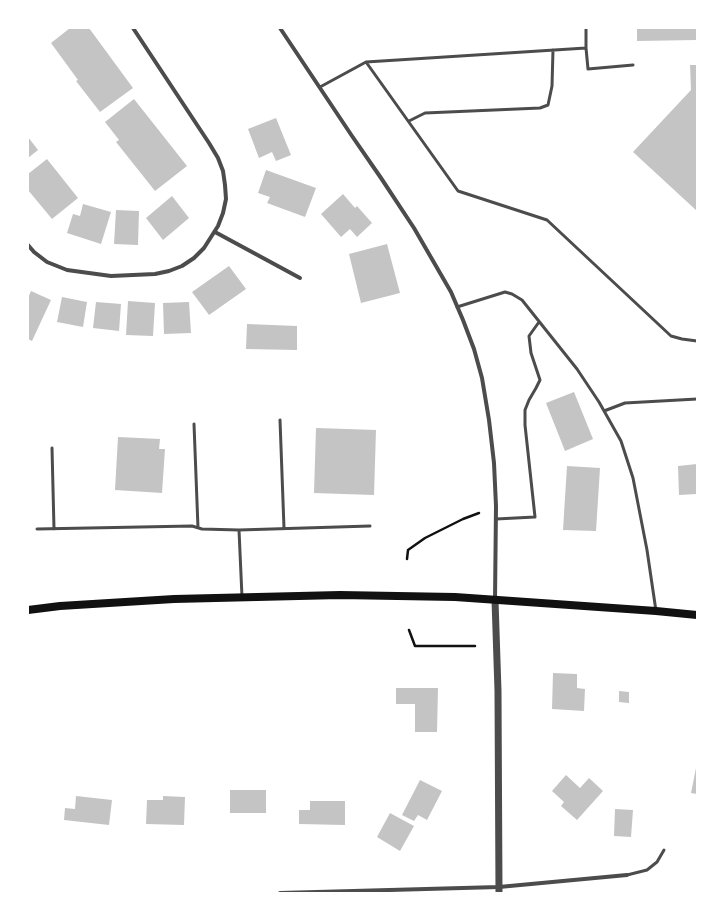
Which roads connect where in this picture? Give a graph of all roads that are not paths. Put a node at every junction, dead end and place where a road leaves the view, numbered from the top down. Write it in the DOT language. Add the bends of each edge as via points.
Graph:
graph roads {
  1 [pos="133,28"];
  2 [pos="280,28"];
  3 [pos="586,28"];
  4 [pos="586,48"];
  5 [pos="553,50"];
  6 [pos="366,62"];
  7 [pos="633,65"];
  8 [pos="320,87"];
  9 [pos="409,121"];
  10 [pos="215,232"];
  11 [pos="28,245"];
  12 [pos="300,278"];
  13 [pos="457,307"];
  14 [pos="540,322"];
  15 [pos="697,341"];
  16 [pos="697,399"];
  17 [pos="604,411"];
  18 [pos="280,420"];
  19 [pos="194,424"];
  20 [pos="52,448"];
  21 [pos="496,519"];
  22 [pos="370,526"];
  23 [pos="198,528"];
  24 [pos="284,528"];
  25 [pos="37,529"];
  26 [pos="54,529"];
  27 [pos="239,530"];
  28 [pos="242,597"];
  29 [pos="495,600"];
  30 [pos="28,610"];
  31 [pos="656,611"];
  32 [pos="697,615"];
  33 [pos="664,850"];
  34 [pos="626,875"];
  35 [pos="499,890"];
  36 [pos="280,893"];
  1 -- 10 [label="street" via="218,158 223,171 226,199"];
  2 -- 8 [label="street"];
  3 -- 4 [label="lane"];
  4 -- 5 [label="lane"];
  4 -- 7 [label="lane" via="588,69"];
  5 -- 6 [label="lane"];
  5 -- 9 [label="lane" via="552,86 548,105 540,108 425,113"];
  6 -- 8 [label="lane"];
  6 -- 9 [label="lane"];
  8 -- 13 [label="street" via="414,228"];
  9 -- 15 [label="lane" via="458,191 547,220 671,336"];
  10 -- 11 [label="street" via="194,258 182,266 155,274 111,276 67,270 47,262"];
  10 -- 12 [label="street"];
  13 -- 14 [label="lane" via="505,292 522,300"];
  13 -- 21 [label="street" via="474,349 483,385 494,463"];
  14 -- 17 [label="lane" via="577,369"];
  14 -- 21 [label="lane" via="529,336 531,353 540,380 525,410 535,517"];
  16 -- 17 [label="lane" via="625,403"];
  17 -- 31 [label="lane" via="621,442 633,478"];
  18 -- 24 [label="lane"];
  19 -- 23 [label="lane"];
  20 -- 26 [label="lane"];
  21 -- 29 [label="street"];
  22 -- 24 [label="lane"];
  23 -- 26 [label="lane" via="192,526"];
  23 -- 27 [label="lane"];
  24 -- 27 [label="lane"];
  25 -- 26 [label="lane"];
  27 -- 28 [label="lane"];
  28 -- 29 [label="main road" via="455,596"];
  28 -- 30 [label="main road" via="174,599"];
  29 -- 31 [label="main road"];
  29 -- 35 [label="street"];
  31 -- 32 [label="main road"];
  33 -- 34 [label="lane" via="657,862 647,870"];
  34 -- 35 [label="street"];
  35 -- 36 [label="street"];
}
